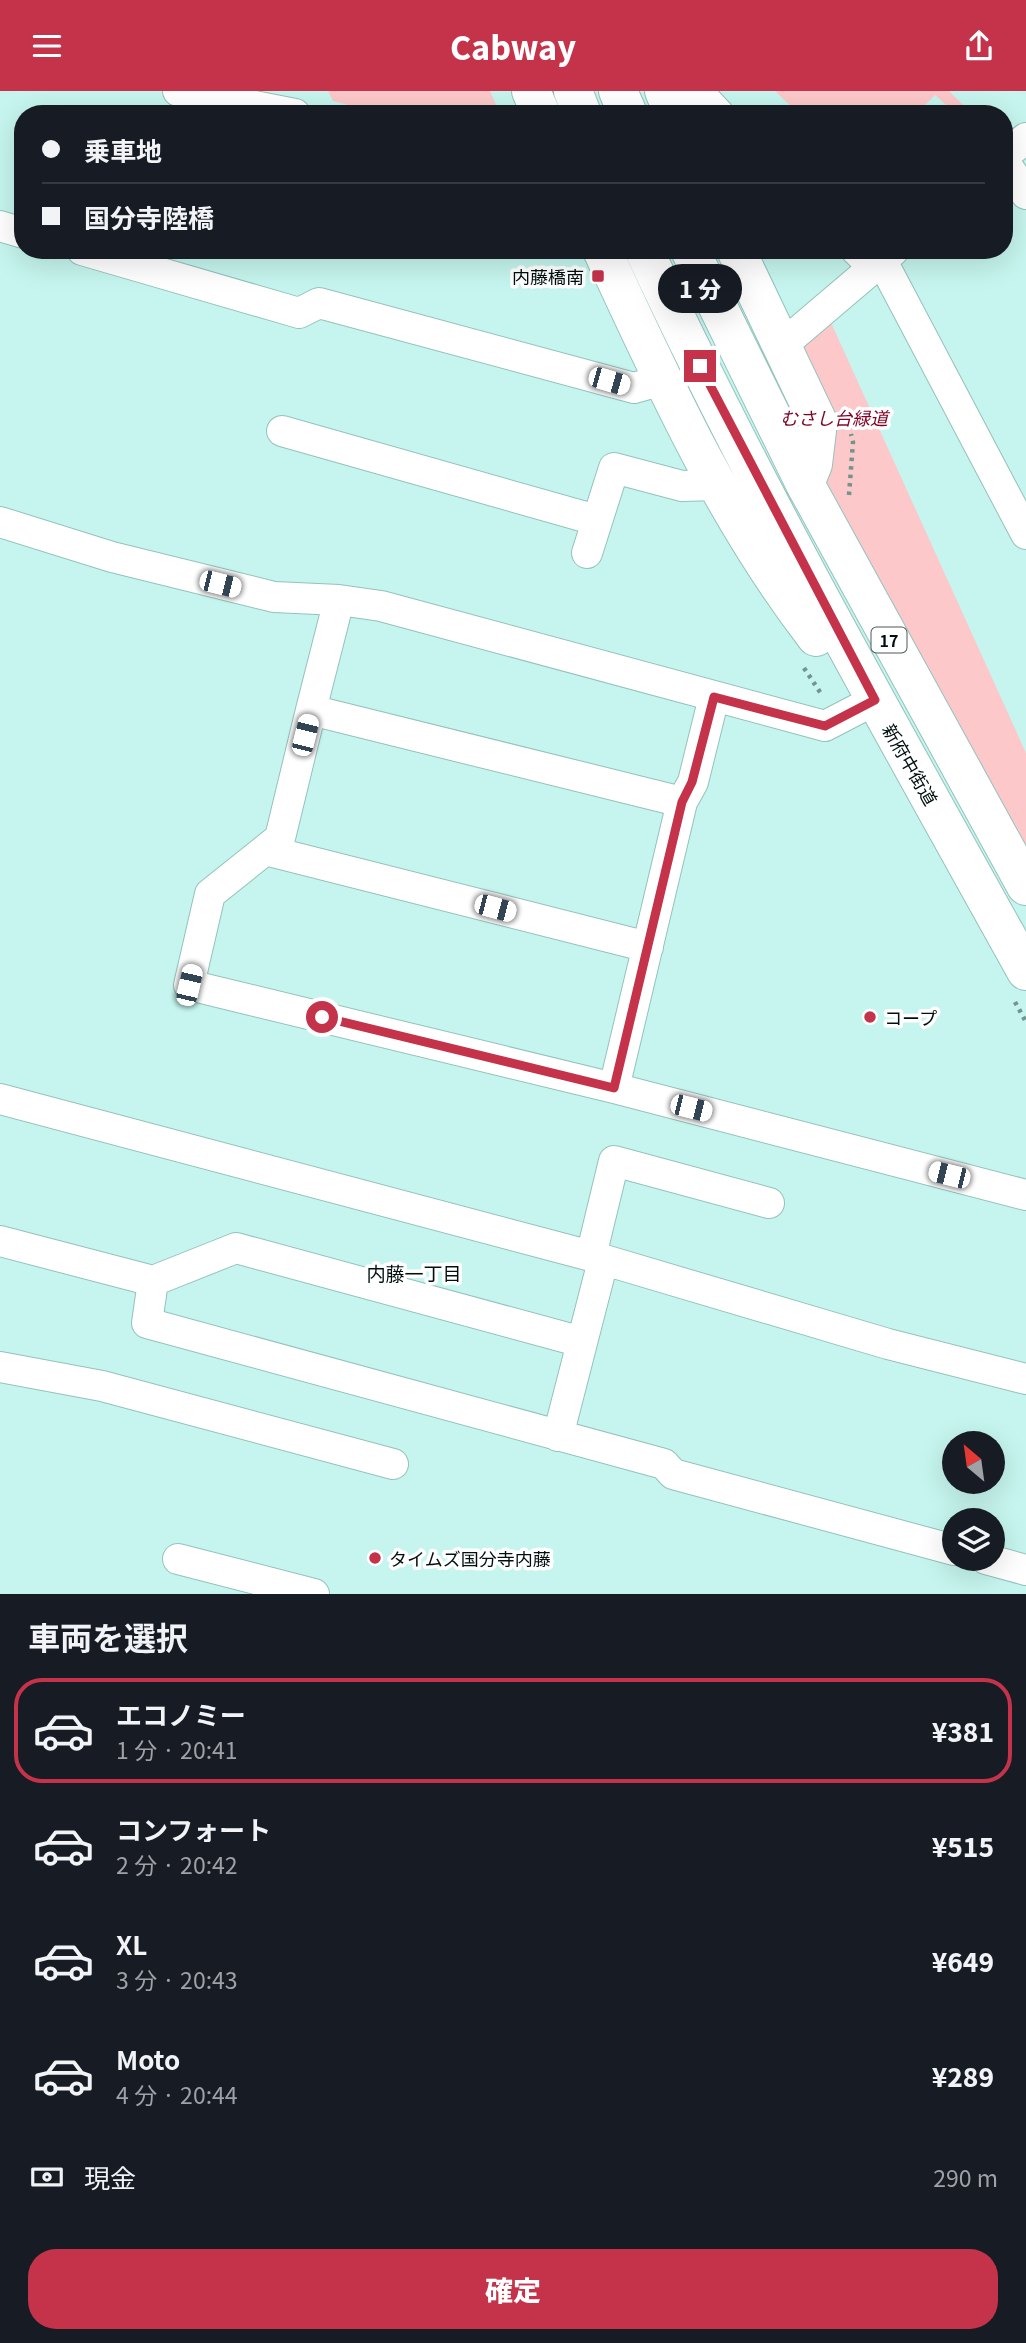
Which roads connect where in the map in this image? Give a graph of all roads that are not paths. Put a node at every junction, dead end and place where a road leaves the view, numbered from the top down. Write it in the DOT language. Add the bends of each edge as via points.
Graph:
graph roads {
  1 [pos="178,91"];
  2 [pos="249,105"];
  3 [pos="1026,138"];
  4 [pos="1013,150"];
  5 [pos="1013,173"];
  6 [pos="1026,194"];
  7 [pos="113,259"];
  8 [pos="606,259"];
  9 [pos="649,259"];
  10 [pos="694,259"];
  11 [pos="740,259"];
  12 [pos="874,259"];
  13 [pos="877,259"];
  14 [pos="780,347"];
  15 [pos="662,380"];
  16 [pos="282,431"];
  17 [pos="805,484"];
  18 [pos="716,485"];
  19 [pos="596,520"];
  20 [pos="0,522"];
  21 [pos="1026,534"];
  22 [pos="587,553"];
  23 [pos="339,600"];
  24 [pos="714,697"];
  25 [pos="875,700"];
  26 [pos="311,709"];
  27 [pos="682,802"];
  28 [pos="265,850"];
  29 [pos="1025,883"];
  30 [pos="648,947"];
  31 [pos="1026,971"];
  32 [pos="614,1088"];
  33 [pos="0,1098"];
  34 [pos="1026,1195"];
  35 [pos="769,1203"];
  36 [pos="0,1241"];
  37 [pos="597,1259"];
  38 [pos="153,1281"];
  39 [pos="582,1342"];
  40 [pos="0,1367"];
  41 [pos="1026,1379"];
  42 [pos="558,1436"];
  43 [pos="393,1464"];
  44 [pos="942,1548"];
  45 [pos="178,1559"];
  46 [pos="1005,1564"];
  47 [pos="1026,1570"];
  48 [pos="314,1594"];
  1 -- 2 [label="street"];
  3 -- 4 [label="street"];
  5 -- 6 [label="street"];
  7 -- 15 [label="street" via="299,313 319,303 634,388"];
  8 -- 15 [label="main road, 17"];
  9 -- 25 [label="main road, 新府中街道 / 17" via="720,408"];
  10 -- 17 [label="main road, 17"];
  11 -- 14 [label="main road"];
  12 -- 14 [label="street"];
  13 -- 21 [label="street"];
  14 -- 17 [label="main road" via="818,422 813,464"];
  15 -- 18 [label="main road, 17"];
  16 -- 19 [label="street"];
  17 -- 29 [label="main road, 17"];
  18 -- 19 [label="street" via="682,487 614,468"];
  18 -- 25 [label="main road, 17" via="815,635"];
  19 -- 22 [label="street"];
  20 -- 23 [label="street" via="112,557 274,597"];
  23 -- 24 [label="street" via="381,606"];
  23 -- 26 [label="street"];
  24 -- 25 [label="street" via="825,726"];
  24 -- 27 [label="street" via="692,782"];
  25 -- 31 [label="main road, 新府中街道 / 17"];
  26 -- 27 [label="street"];
  26 -- 28 [label="street" via="280,838"];
  27 -- 30 [label="street"];
  28 -- 30 [label="street"];
  28 -- 32 [label="street" via="211,894 189,985"];
  30 -- 32 [label="street"];
  32 -- 34 [label="street"];
  33 -- 37 [label="street"];
  35 -- 37 [label="street" via="614,1161"];
  36 -- 38 [label="street"];
  37 -- 39 [label="street"];
  37 -- 41 [label="street"];
  38 -- 39 [label="street" via="236,1248"];
  38 -- 42 [label="street" via="147,1323"];
  39 -- 42 [label="street"];
  40 -- 43 [label="street" via="102,1386"];
  42 -- 44 [label="street" via="664,1464 673,1474"];
  45 -- 48 [label="street"];
  46 -- 47 [label="street"];
}
